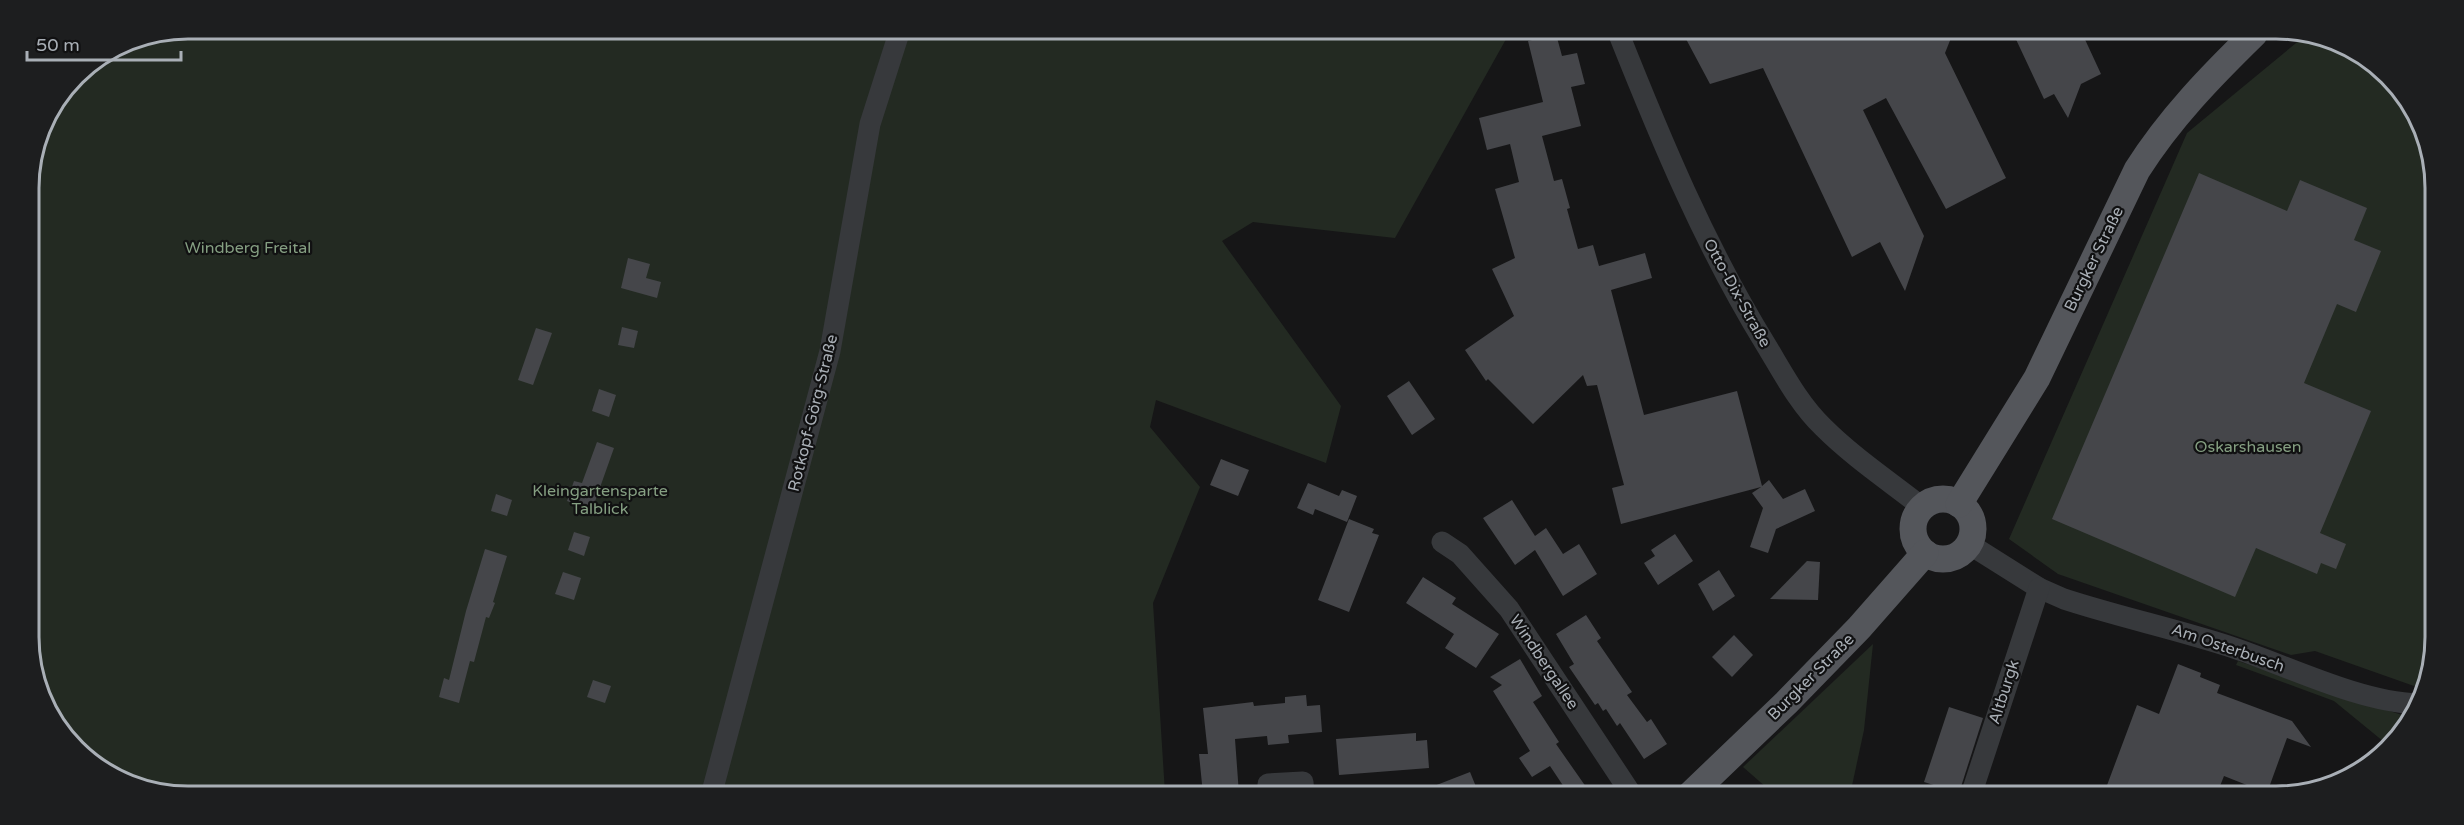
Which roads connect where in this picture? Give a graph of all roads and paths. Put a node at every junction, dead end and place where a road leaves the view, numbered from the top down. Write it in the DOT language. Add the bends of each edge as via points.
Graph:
graph roads {
  1 [pos="897,39"];
  2 [pos="1621,39"];
  3 [pos="2249,39"];
  4 [pos="1959,504"];
  5 [pos="1922,507"];
  6 [pos="1442,542"];
  7 [pos="1969,544"];
  8 [pos="1925,553"];
  9 [pos="2039,588"];
  10 [pos="2410,704"];
  11 [pos="714,786"];
  12 [pos="1268,786"];
  13 [pos="1304,786"];
  14 [pos="1626,786"];
  15 [pos="1699,786"];
  16 [pos="1974,786"];
  1 -- 11 [label="street, Rotkopf-Görg-Straße" via="870,124 830,351"];
  2 -- 5 [label="street, Otto-Dix-Straße" via="1688,201 1740,302 1800,399 1822,426 1874,472"];
  3 -- 4 [label="main road, Burgker Straße" via="2200,87 2141,163 2037,378"];
  4 -- 5 [label="main road" via="1940,499"];
  4 -- 7 [label="main road" via="1973,526"];
  5 -- 8 [label="main road" via="1913,526 1914,536"];
  6 -- 14 [label="street, Windbergallee" via="1460,554 1509,609"];
  7 -- 8 [label="main road" via="1954,557 1934,558"];
  7 -- 9 [label="street, Am Osterbusch"];
  8 -- 15 [label="main road, Burgker Straße" via="1859,628"];
  9 -- 10 [label="street, Am Osterbusch" via="2233,648 2318,679"];
  9 -- 16 [label="street, Altburgk"];
  12 -- 13 [label="street" via="1304,782"];
}
